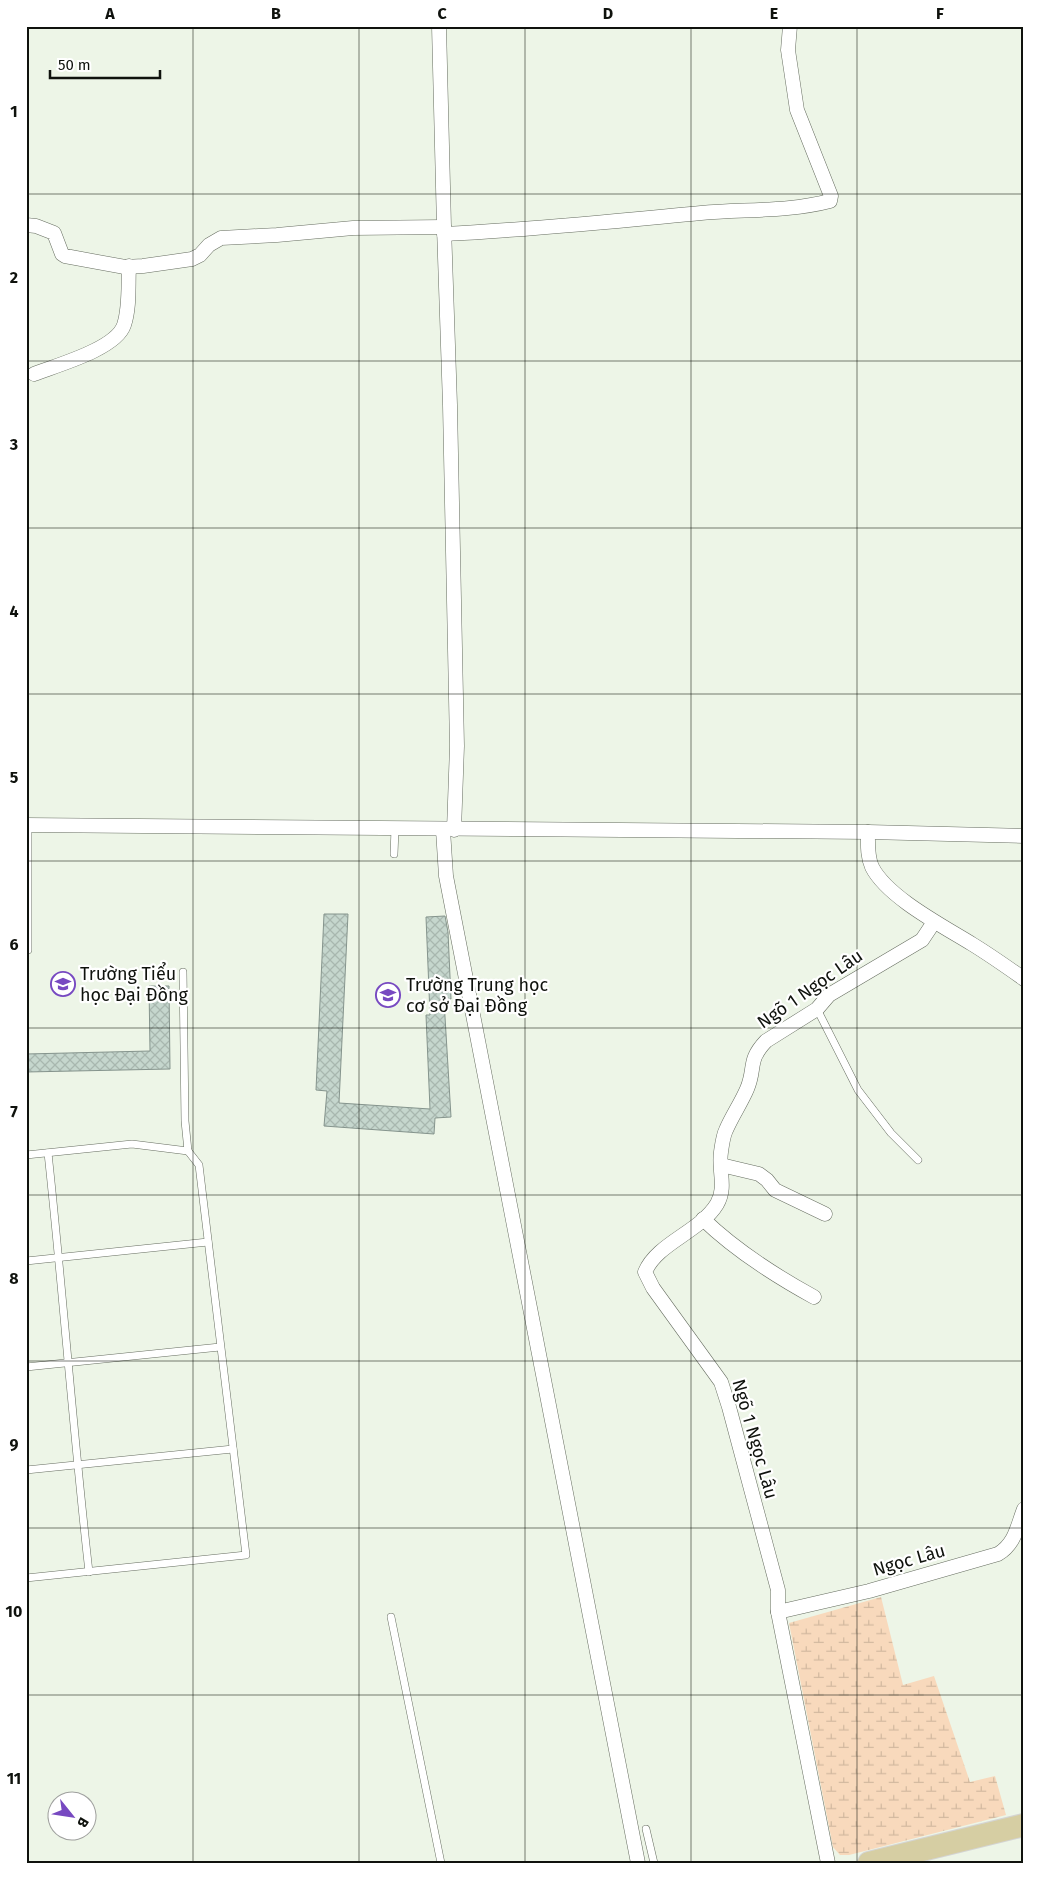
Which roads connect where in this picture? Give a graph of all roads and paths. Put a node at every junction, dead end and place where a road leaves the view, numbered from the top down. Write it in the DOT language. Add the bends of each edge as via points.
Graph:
graph roads {
  1 [pos="439,26"];
  2 [pos="790,26"];
  3 [pos="26,225"];
  4 [pos="444,230"];
  5 [pos="128,266"];
  6 [pos="34,374"];
  7 [pos="27,825"];
  8 [pos="395,829"];
  9 [pos="449,830"];
  10 [pos="868,832"];
  11 [pos="1024,836"];
  12 [pos="394,854"];
  13 [pos="934,922"];
  14 [pos="28,950"];
  15 [pos="183,972"];
  16 [pos="1024,979"];
  17 [pos="817,1009"];
  18 [pos="188,1151"];
  19 [pos="48,1153"];
  20 [pos="26,1155"];
  21 [pos="918,1160"];
  22 [pos="721,1166"];
  23 [pos="825,1214"];
  24 [pos="703,1219"];
  25 [pos="208,1242"];
  26 [pos="60,1258"];
  27 [pos="26,1261"];
  28 [pos="814,1297"];
  29 [pos="220,1347"];
  30 [pos="67,1363"];
  31 [pos="26,1367"];
  32 [pos="233,1449"];
  33 [pos="76,1465"];
  34 [pos="26,1470"];
  35 [pos="1024,1509"];
  36 [pos="89,1572"];
  37 [pos="26,1578"];
  38 [pos="778,1612"];
  39 [pos="391,1617"];
  40 [pos="1024,1825"];
  41 [pos="646,1830"];
  42 [pos="441,1863"];
  43 [pos="638,1863"];
  44 [pos="654,1863"];
  45 [pos="828,1863"];
  46 [pos="870,1863"];
  1 -- 4 [label="street"];
  2 -- 4 [label="street" via="788,50 797,110 831,196 830,201 781,208 492,231"];
  3 -- 5 [label="street" via="54,233 65,256"];
  4 -- 5 [label="street" via="353,228 221,238 192,259"];
  4 -- 9 [label="street" via="457,736"];
  5 -- 6 [label="street" via="127,312 119,336 98,349"];
  7 -- 8 [label="street"];
  7 -- 14 [label="lane"];
  8 -- 9 [label="street"];
  8 -- 12 [label="lane"];
  9 -- 10 [label="street"];
  9 -- 43 [label="street" via="446,876"];
  10 -- 11 [label="street"];
  10 -- 13 [label="street" via="870,861 878,877"];
  13 -- 16 [label="street"];
  13 -- 17 [label="street, Ngõ 1 Ngọc Lâu" via="922,940 829,995"];
  15 -- 18 [label="lane" via="184,1121"];
  17 -- 21 [label="lane" via="858,1090"];
  17 -- 22 [label="street, Ngõ 1 Ngọc Lâu" via="766,1041 754,1056 750,1082 725,1131"];
  18 -- 19 [label="lane" via="132,1144"];
  18 -- 25 [label="lane" via="199,1165"];
  19 -- 20 [label="lane"];
  19 -- 26 [label="lane"];
  22 -- 23 [label="street" via="758,1174 776,1191"];
  22 -- 24 [label="street, Ngõ 1 Ngọc Lâu" via="722,1192 717,1204"];
  24 -- 28 [label="street" via="736,1248"];
  24 -- 38 [label="street, Ngõ 1 Ngọc Lâu" via="648,1263 645,1272 653,1288 721,1382 778,1590"];
  25 -- 26 [label="lane"];
  25 -- 29 [label="lane"];
  26 -- 27 [label="lane"];
  26 -- 30 [label="lane"];
  29 -- 30 [label="lane"];
  29 -- 32 [label="lane"];
  30 -- 31 [label="lane"];
  30 -- 33 [label="lane"];
  32 -- 33 [label="lane"];
  32 -- 36 [label="lane" via="246,1555"];
  33 -- 34 [label="lane"];
  33 -- 36 [label="lane"];
  35 -- 38 [label="street, Ngọc Lâu" via="1013,1540 998,1554 869,1591"];
  36 -- 37 [label="lane"];
  38 -- 45 [label="street"];
  39 -- 42 [label="lane"];
  40 -- 46 [label="main road"];
  41 -- 44 [label="lane"];
}
